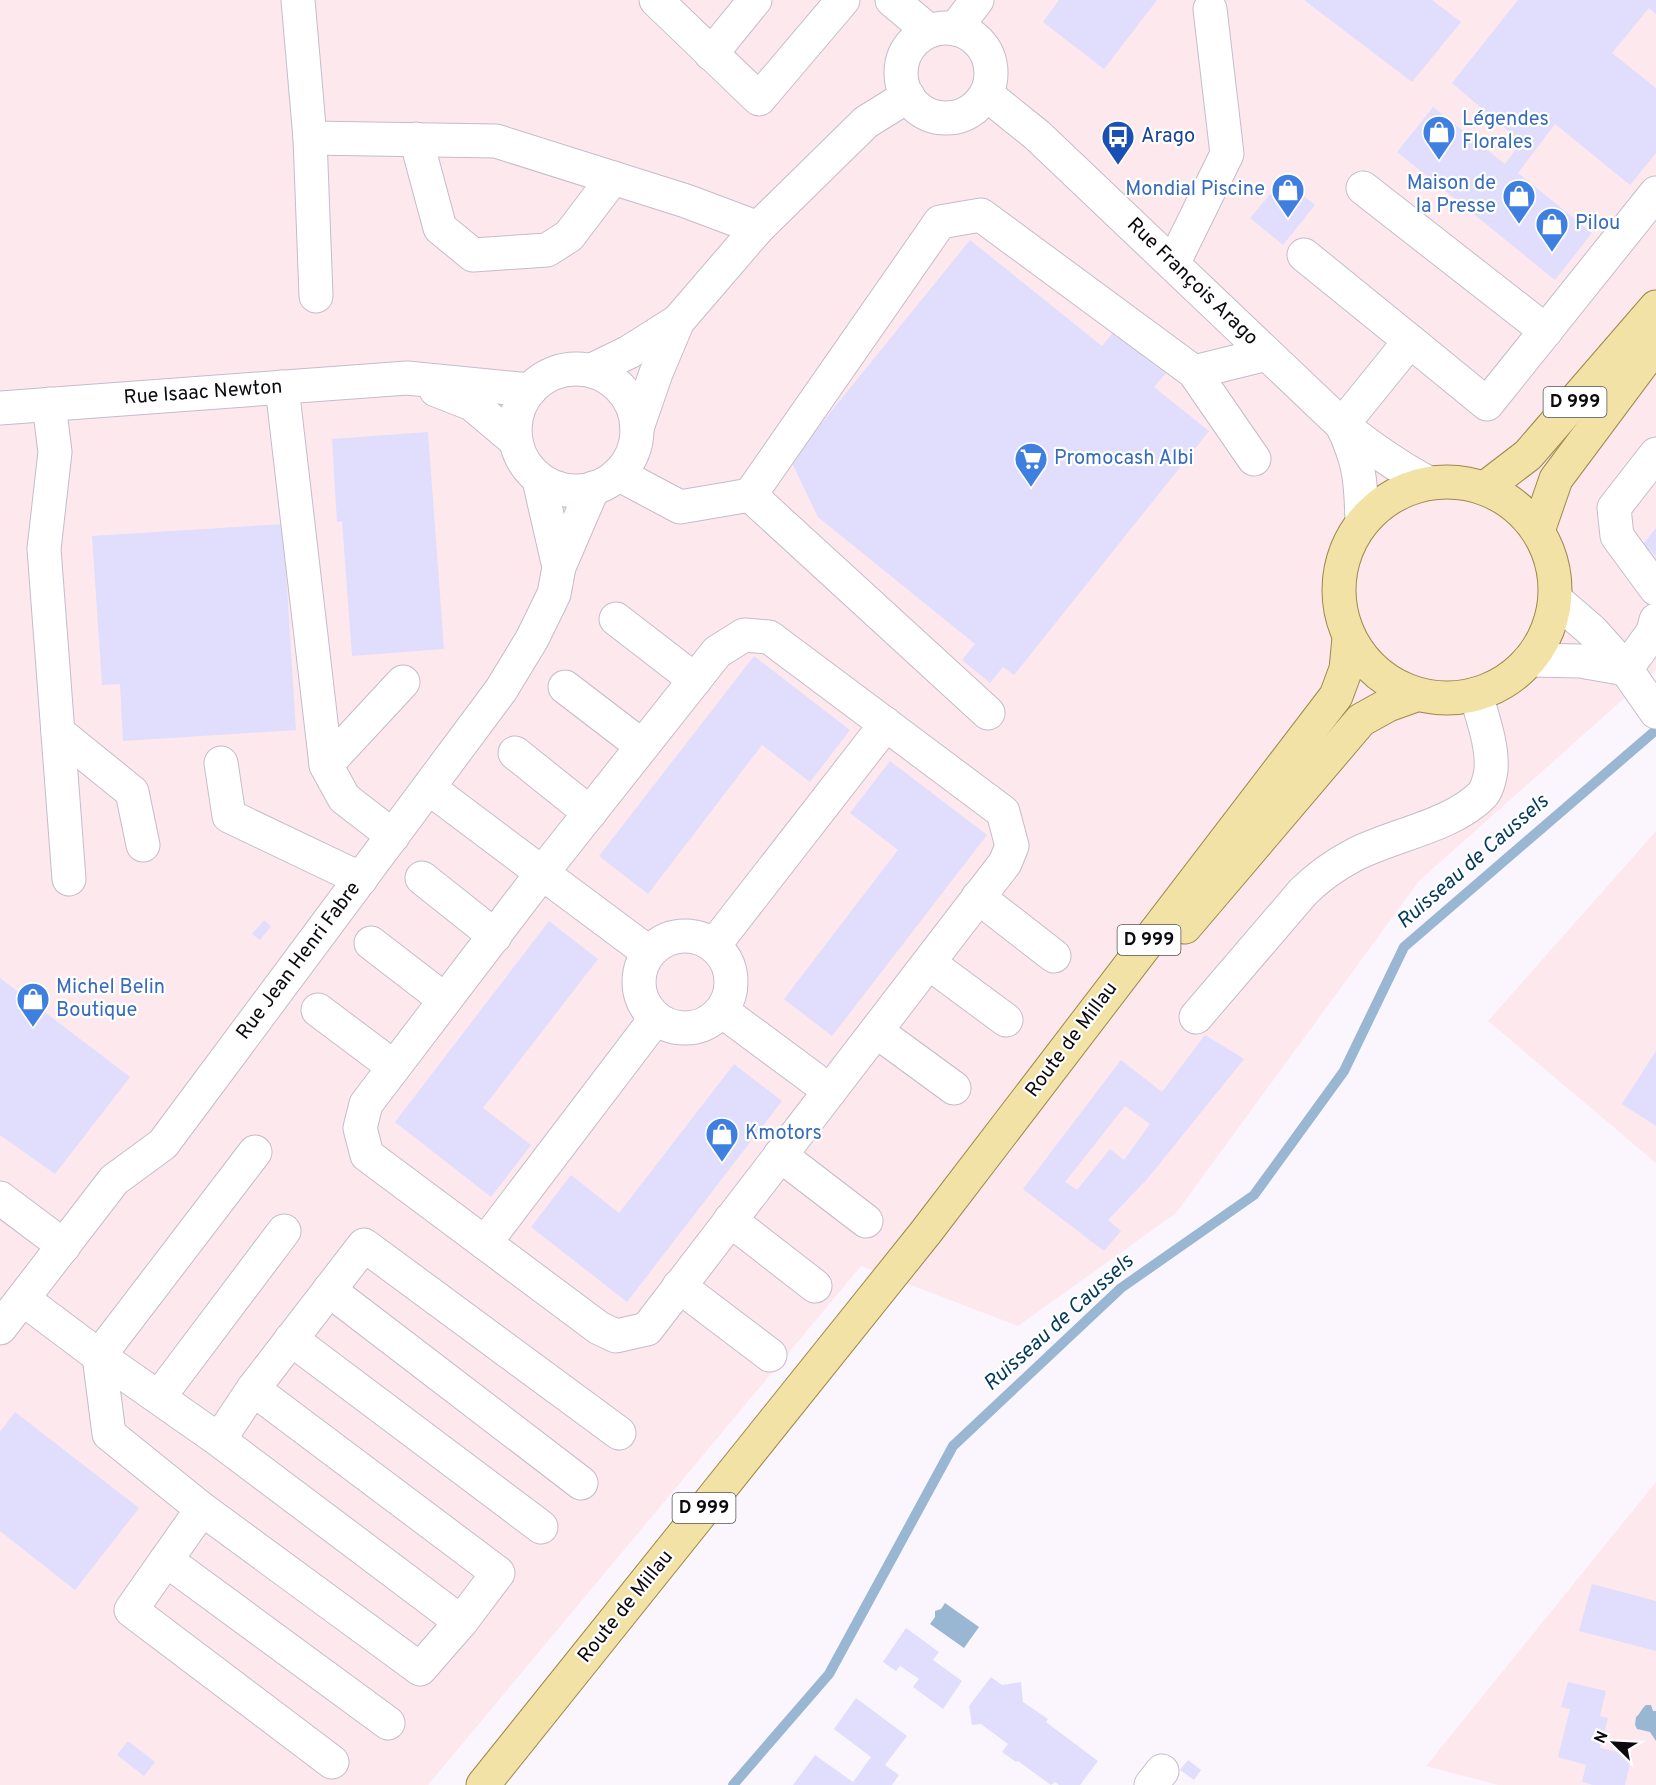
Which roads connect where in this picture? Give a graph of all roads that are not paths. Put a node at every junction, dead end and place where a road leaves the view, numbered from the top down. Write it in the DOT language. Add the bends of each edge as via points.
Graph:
graph roads {
  1 [pos="298,0"];
  2 [pos="656,0"];
  3 [pos="755,0"];
  4 [pos="843,0"];
  5 [pos="892,0"];
  6 [pos="977,0"];
  7 [pos="1210,9"];
  8 [pos="942,30"];
  9 [pos="711,54"];
  10 [pos="986,94"];
  11 [pos="908,96"];
  12 [pos="310,138"];
  13 [pos="416,140"];
  14 [pos="613,178"];
  15 [pos="1363,188"];
  16 [pos="1656,193"];
  17 [pos="758,228"];
  18 [pos="1304,255"];
  19 [pos="1173,264"];
  20 [pos="316,296"];
  21 [pos="1656,308"];
  22 [pos="678,321"];
  23 [pos="1546,331"];
  24 [pos="1410,341"];
  25 [pos="1656,345"];
  26 [pos="1267,354"];
  27 [pos="592,370"];
  28 [pos="1194,372"];
  29 [pos="407,378"];
  30 [pos="282,387"];
  31 [pos="530,390"];
  32 [pos="49,404"];
  33 [pos="0,408"];
  34 [pos="1342,425"];
  35 [pos="637,428"];
  36 [pos="516,441"];
  37 [pos="1656,454"];
  38 [pos="1254,459"];
  39 [pos="539,480"];
  40 [pos="606,481"];
  41 [pos="1429,483"];
  42 [pos="1485,488"];
  43 [pos="750,495"];
  44 [pos="1362,522"];
  45 [pos="1538,531"];
  46 [pos="559,567"];
  47 [pos="1656,589"];
  48 [pos="1555,599"];
  49 [pos="616,619"];
  50 [pos="1656,620"];
  51 [pos="1349,638"];
  52 [pos="1530,660"];
  53 [pos="1626,669"];
  54 [pos="695,680"];
  55 [pos="403,682"];
  56 [pos="565,687"];
  57 [pos="1476,694"];
  58 [pos="1416,695"];
  59 [pos="1654,710"];
  60 [pos="988,713"];
  61 [pos="886,724"];
  62 [pos="58,732"];
  63 [pos="642,746"];
  64 [pos="515,753"];
  65 [pos="221,763"];
  66 [pos="326,765"];
  67 [pos="429,788"];
  68 [pos="590,813"];
  69 [pos="393,836"];
  70 [pos="143,845"];
  71 [pos="542,873"];
  72 [pos="422,878"];
  73 [pos="69,879"];
  74 [pos="361,879"];
  75 [pos="978,897"];
  76 [pos="495,936"];
  77 [pos="371,943"];
  78 [pos="714,944"];
  79 [pos="648,952"];
  80 [pos="1054,956"];
  81 [pos="929,963"];
  82 [pos="445,1000"];
  83 [pos="318,1010"];
  84 [pos="722,1011"];
  85 [pos="1196,1017"];
  86 [pos="656,1018"];
  87 [pos="1006,1020"];
  88 [pos="876,1030"];
  89 [pos="394,1066"];
  90 [pos="954,1088"];
  91 [pos="830,1091"];
  92 [pos="255,1152"];
  93 [pos="780,1155"];
  94 [pos="0,1198"];
  95 [pos="730,1220"];
  96 [pos="866,1221"];
  97 [pos="284,1231"];
  98 [pos="926,1232"];
  99 [pos="485,1243"];
  100 [pos="64,1246"];
  101 [pos="680,1286"];
  102 [pos="815,1286"];
  103 [pos="329,1290"];
  104 [pos="22,1299"];
  105 [pos="0,1328"];
  106 [pos="291,1339"];
  107 [pos="99,1356"];
  108 [pos="770,1356"];
  109 [pos="253,1389"];
  110 [pos="159,1398"];
  111 [pos="619,1433"];
  112 [pos="219,1440"];
  113 [pos="582,1483"];
  114 [pos="202,1509"];
  115 [pos="541,1527"];
  116 [pos="166,1560"];
  117 [pos="461,1622"];
  118 [pos="388,1723"];
  119 [pos="332,1762"];
  120 [pos="483,1785"];
  1 -- 12 [label="street"];
  2 -- 9 [label="street"];
  3 -- 9 [label="street"];
  4 -- 9 [label="street" via="759,99"];
  5 -- 8 [label="street"];
  6 -- 8 [label="street"];
  7 -- 19 [label="street" via="1227,154"];
  8 -- 10 [label="street" via="968,34 979,42 991,67"];
  8 -- 11 [label="street" via="917,39 907,51 902,81"];
  10 -- 11 [label="street" via="978,105 954,117 928,114"];
  10 -- 19 [label="street, Rue François Arago" via="1037,135"];
  11 -- 17 [label="street" via="866,122"];
  12 -- 13 [label="street"];
  12 -- 20 [label="street"];
  13 -- 14 [label="street" via="496,141"];
  13 -- 14 [label="street" via="440,228 473,255 547,250 569,236"];
  14 -- 17 [label="street"];
  15 -- 23 [label="street"];
  16 -- 23 [label="street"];
  17 -- 22 [label="street"];
  18 -- 24 [label="street"];
  19 -- 26 [label="street, Rue François Arago"];
  21 -- 42 [label="main road, D 999" via="1528,455"];
  22 -- 27 [label="street"];
  22 -- 35 [label="street"];
  23 -- 24 [label="street" via="1487,404"];
  24 -- 34 [label="street"];
  25 -- 45 [label="main road, D 999" via="1556,479"];
  26 -- 28 [label="street"];
  26 -- 34 [label="street, Rue François Arago"];
  27 -- 31 [label="street" via="554,372"];
  27 -- 35 [label="street" via="624,392"];
  28 -- 38 [label="street"];
  28 -- 43 [label="street" via="981,215 940,222"];
  29 -- 30 [label="street, Rue Isaac Newton"];
  29 -- 31 [label="street, Rue Isaac Newton"];
  29 -- 36 [label="street, Rue Isaac Newton" via="472,404"];
  30 -- 32 [label="street, Rue Isaac Newton"];
  30 -- 66 [label="street"];
  31 -- 36 [label="street" via="516,415"];
  32 -- 33 [label="street, Rue Isaac Newton"];
  32 -- 62 [label="street" via="55,452 44,549"];
  34 -- 41 [label="street, Rue François Arago" via="1402,470"];
  34 -- 44 [label="street" via="1353,447 1361,482"];
  35 -- 40 [label="street" via="629,461"];
  36 -- 39 [label="street" via="527,468"];
  37 -- 47 [label="street" via="1614,508 1617,536"];
  39 -- 40 [label="street" via="571,492 588,490"];
  39 -- 46 [label="street, Rue Jean Henri Fabre"];
  40 -- 43 [label="street" via="680,507"];
  40 -- 46 [label="street, Rue Jean Henri Fabre"];
  41 -- 42 [label="main road" via="1458,482"];
  41 -- 44 [label="main road" via="1380,504"];
  42 -- 45 [label="main road" via="1515,505"];
  43 -- 60 [label="street"];
  44 -- 51 [label="main road" via="1346,549 1339,578 1340,609"];
  45 -- 48 [label="main road" via="1552,563"];
  46 -- 67 [label="street, Rue Jean Henri Fabre" via="554,594 532,639 501,690"];
  48 -- 52 [label="main road" via="1547,631"];
  48 -- 53 [label="street" via="1592,630"];
  49 -- 54 [label="street"];
  50 -- 53 [label="street" via="1653,632"];
  51 -- 58 [label="main road" via="1366,663 1389,682"];
  51 -- 98 [label="main road, Route de Millau / D 999" via="1346,669 1336,696"];
  52 -- 53 [label="street" via="1580,661"];
  52 -- 57 [label="main road" via="1504,683"];
  53 -- 59 [label="street"];
  54 -- 61 [label="street" via="717,652 735,641 744,636 769,637"];
  54 -- 63 [label="street"];
  55 -- 66 [label="street"];
  56 -- 63 [label="street"];
  57 -- 58 [label="main road" via="1444,699"];
  57 -- 85 [label="street" via="1490,752 1491,770 1484,793 1446,819 1355,854 1313,881"];
  58 -- 98 [label="main road, Route de Millau / D 999" via="1361,720"];
  61 -- 75 [label="street" via="1003,812 1012,846 1005,863"];
  61 -- 78 [label="street"];
  62 -- 70 [label="street" via="132,792"];
  62 -- 73 [label="street"];
  63 -- 68 [label="street"];
  64 -- 68 [label="street"];
  65 -- 74 [label="street" via="229,816"];
  66 -- 69 [label="street" via="344,798"];
  67 -- 69 [label="street, Rue Jean Henri Fabre"];
  67 -- 71 [label="street"];
  68 -- 71 [label="street"];
  69 -- 74 [label="street, Rue Jean Henri Fabre"];
  71 -- 76 [label="street"];
  71 -- 79 [label="street"];
  72 -- 76 [label="street"];
  74 -- 100 [label="street, Rue Jean Henri Fabre" via="163,1144 114,1180"];
  75 -- 80 [label="street"];
  75 -- 81 [label="street"];
  76 -- 82 [label="street"];
  77 -- 82 [label="street"];
  78 -- 79 [label="street" via="692,935 668,938"];
  78 -- 84 [label="street" via="729,964 731,988"];
  79 -- 86 [label="street" via="638,975 641,999"];
  81 -- 87 [label="street"];
  81 -- 88 [label="street"];
  82 -- 89 [label="street"];
  83 -- 89 [label="street"];
  84 -- 86 [label="street" via="702,1025 678,1028"];
  84 -- 91 [label="street"];
  86 -- 99 [label="street"];
  88 -- 90 [label="street"];
  88 -- 91 [label="street"];
  89 -- 99 [label="street" via="366,1104 360,1128 367,1155"];
  91 -- 93 [label="street"];
  92 -- 107 [label="street"];
  93 -- 95 [label="street"];
  93 -- 96 [label="street"];
  94 -- 100 [label="street"];
  95 -- 101 [label="street"];
  95 -- 102 [label="street"];
  97 -- 110 [label="street"];
  98 -- 120 [label="main road, Route de Millau / D 999"];
  99 -- 101 [label="street" via="598,1328 616,1336 647,1329"];
  100 -- 104 [label="street, Rue Jean Henri Fabre"];
  101 -- 108 [label="street"];
  103 -- 106 [label="street"];
  103 -- 111 [label="street" via="364,1245"];
  103 -- 113 [label="street"];
  104 -- 105 [label="street, Rue Jean Henri Fabre"];
  104 -- 107 [label="street"];
  106 -- 109 [label="street"];
  106 -- 115 [label="street"];
  107 -- 110 [label="street"];
  107 -- 114 [label="street" via="109,1434"];
  109 -- 112 [label="street"];
  109 -- 117 [label="street" via="498,1573"];
  110 -- 112 [label="street"];
  112 -- 117 [label="street"];
  114 -- 116 [label="street"];
  114 -- 117 [label="street" via="420,1669"];
  116 -- 118 [label="street"];
  116 -- 119 [label="street" via="131,1610"];
}
